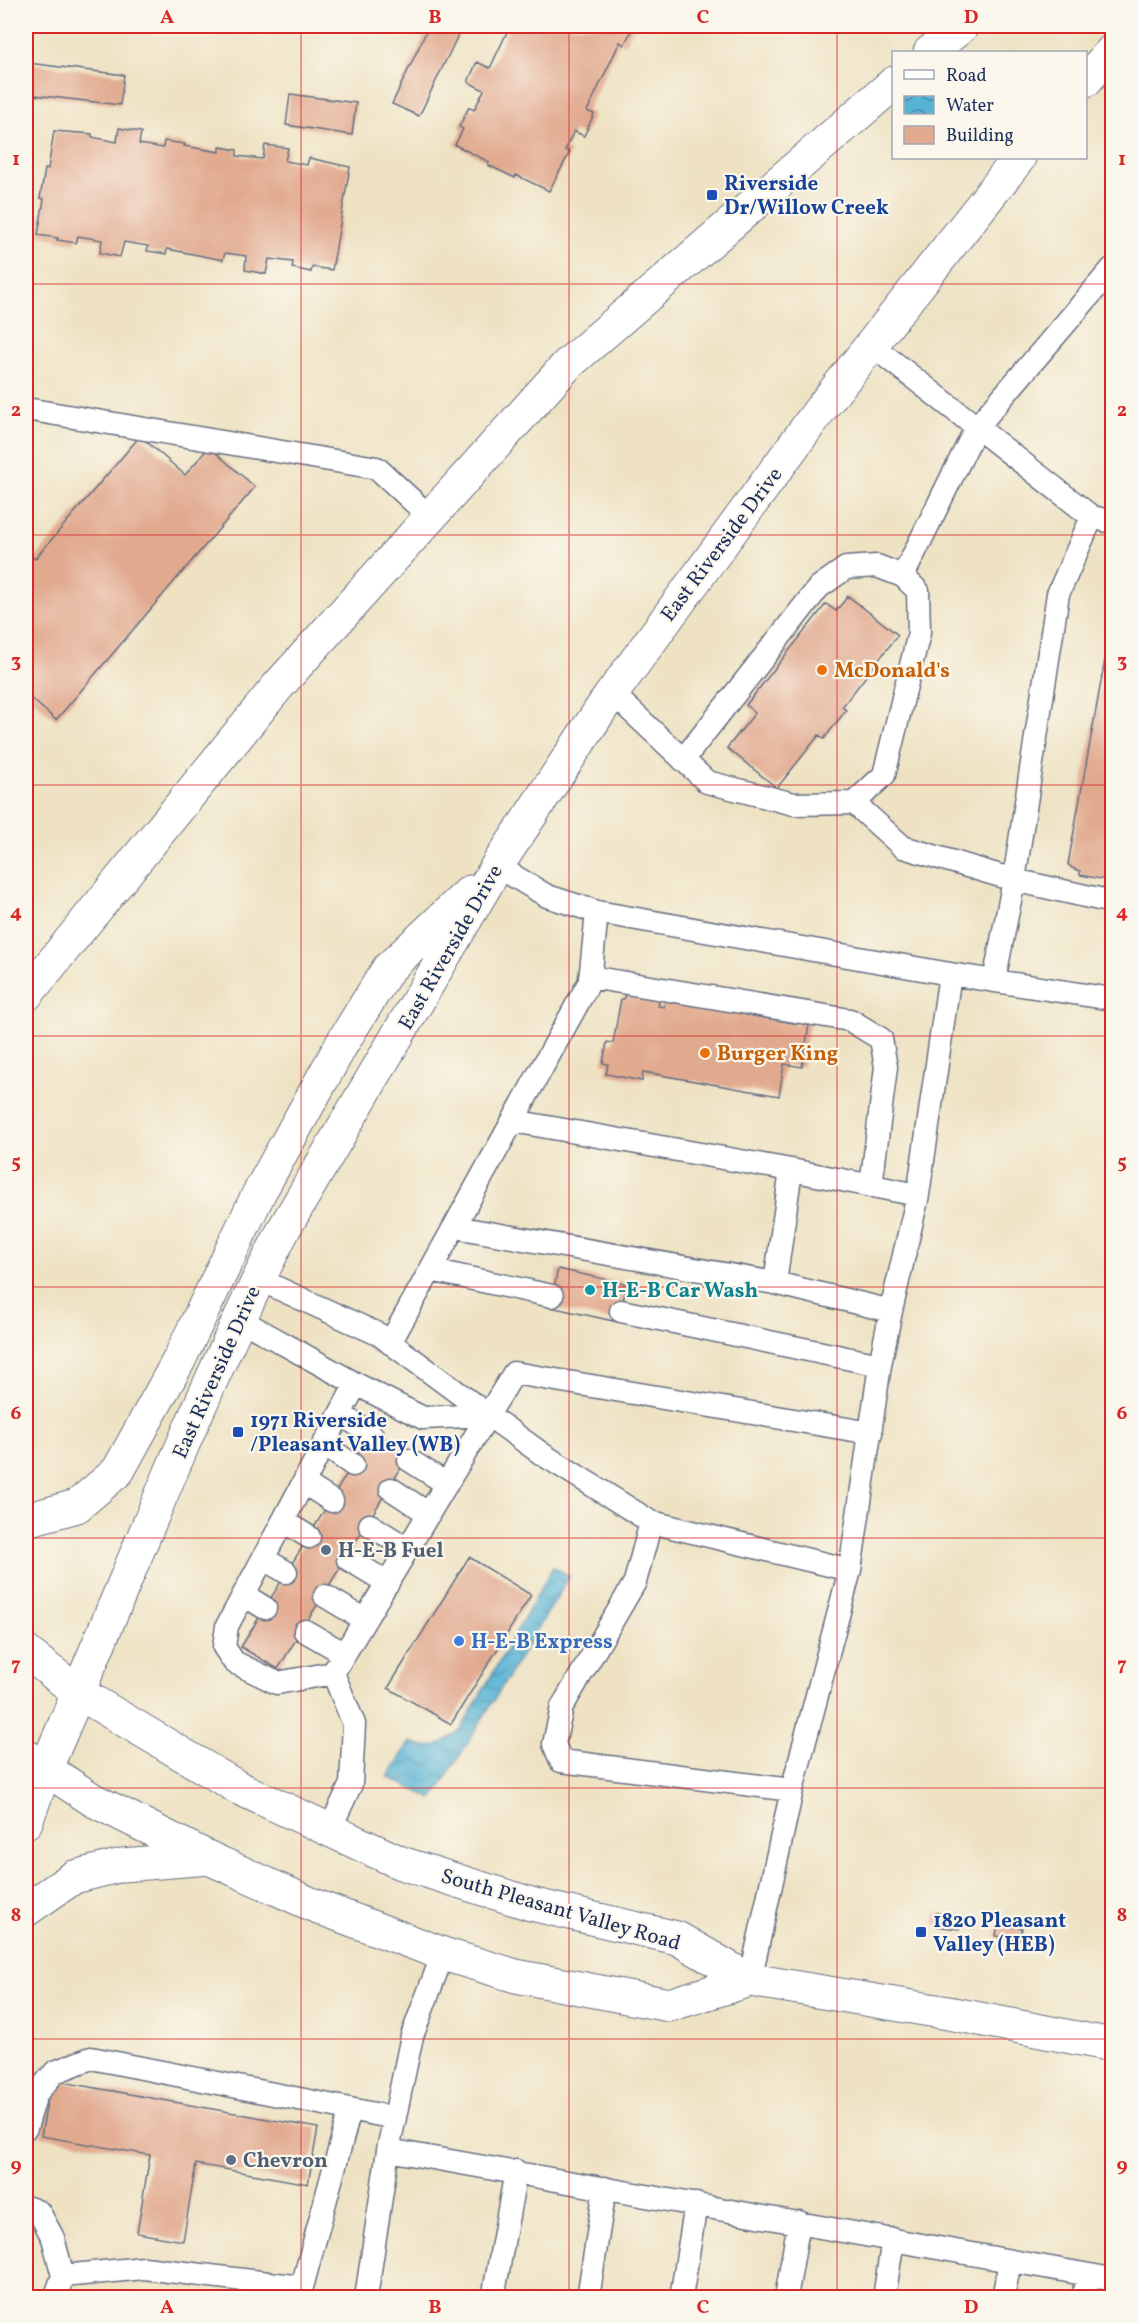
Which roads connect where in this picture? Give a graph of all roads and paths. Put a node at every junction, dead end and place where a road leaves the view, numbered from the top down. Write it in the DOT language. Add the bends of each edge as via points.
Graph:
graph roads {
  1 [pos="962,26"];
  2 [pos="931,51"];
  3 [pos="1113,51"];
  4 [pos="1087,79"];
  5 [pos="892,85"];
  6 [pos="1019,159"];
  7 [pos="1113,269"];
  8 [pos="870,344"];
  9 [pos="26,409"];
  10 [pos="976,428"];
  11 [pos="430,518"];
  12 [pos="1102,519"];
  13 [pos="903,576"];
  14 [pos="612,693"];
  15 [pos="683,760"];
  16 [pos="855,802"];
  17 [pos="497,866"];
  18 [pos="1014,880"];
  19 [pos="1113,902"];
  20 [pos="597,912"];
  21 [pos="950,974"];
  22 [pos="590,977"];
  23 [pos="994,981"];
  24 [pos="26,995"];
  25 [pos="1113,999"];
  26 [pos="513,1121"];
  27 [pos="791,1170"];
  28 [pos="871,1186"];
  29 [pos="918,1195"];
  30 [pos="455,1227"];
  31 [pos="431,1270"];
  32 [pos="258,1279"];
  33 [pos="775,1283"];
  34 [pos="552,1296"];
  35 [pos="621,1311"];
  36 [pos="891,1311"];
  37 [pos="239,1319"];
  38 [pos="390,1343"];
  39 [pos="880,1365"];
  40 [pos="356,1384"];
  41 [pos="341,1414"];
  42 [pos="488,1415"];
  43 [pos="871,1433"];
  44 [pos="372,1435"];
  45 [pos="324,1445"];
  46 [pos="409,1460"];
  47 [pos="353,1465"];
  48 [pos="304,1483"];
  49 [pos="447,1484"];
  50 [pos="391,1489"];
  51 [pos="332,1501"];
  52 [pos="429,1514"];
  53 [pos="26,1520"];
  54 [pos="283,1521"];
  55 [pos="651,1522"];
  56 [pos="370,1524"];
  57 [pos="309,1537"];
  58 [pos="408,1549"];
  59 [pos="264,1559"];
  60 [pos="348,1559"];
  61 [pos="850,1570"];
  62 [pos="286,1572"];
  63 [pos="388,1583"];
  64 [pos="244,1595"];
  65 [pos="325,1596"];
  66 [pos="265,1608"];
  67 [pos="365,1620"];
  68 [pos="305,1631"];
  69 [pos="26,1653"];
  70 [pos="345,1654"];
  71 [pos="333,1673"];
  72 [pos="79,1693"];
  73 [pos="35,1763"];
  74 [pos="792,1790"];
  75 [pos="26,1822"];
  76 [pos="329,1831"];
  77 [pos="209,1858"];
  78 [pos="26,1910"];
  79 [pos="443,1954"];
  80 [pos="750,1980"];
  81 [pos="1113,2045"];
  82 [pos="350,2110"];
  83 [pos="395,2118"];
  84 [pos="26,2128"];
  85 [pos="388,2150"];
  86 [pos="516,2171"];
  87 [pos="605,2188"];
  88 [pos="696,2204"];
  89 [pos="26,2207"];
  90 [pos="799,2222"];
  91 [pos="893,2239"];
  92 [pos="1010,2261"];
  93 [pos="63,2277"];
  94 [pos="1113,2279"];
  95 [pos="1085,2286"];
  96 [pos="55,2298"];
  97 [pos="366,2298"];
  98 [pos="493,2298"];
  99 [pos="588,2298"];
  100 [pos="681,2298"];
  101 [pos="786,2298"];
  102 [pos="884,2298"];
  103 [pos="1003,2298"];
  1 -- 2 [label="main road"];
  3 -- 4 [label="main road"];
  5 -- 11 [label="main road" via="567,365"];
  6 -- 8 [label="main road, East Riverside Drive"];
  7 -- 10 [label="lane"];
  8 -- 10 [label="lane"];
  8 -- 14 [label="main road, East Riverside Drive"];
  9 -- 11 [label="lane" via="377,468"];
  10 -- 12 [label="lane"];
  10 -- 13 [label="lane"];
  11 -- 24 [label="main road" via="278,686"];
  12 -- 18 [label="lane" via="1058,594"];
  13 -- 15 [label="lane" via="878,566 846,568 819,587"];
  13 -- 16 [label="lane" via="918,591 919,633 884,775"];
  14 -- 15 [label="lane"];
  14 -- 17 [label="main road, East Riverside Drive"];
  15 -- 16 [label="lane" via="707,782 794,804"];
  16 -- 18 [label="lane" via="903,847"];
  17 -- 20 [label="lane" via="547,896"];
  17 -- 32 [label="main road, East Riverside Drive"];
  17 -- 53 [label="main road" via="388,969 259,1193 179,1360 118,1471 77,1506"];
  18 -- 19 [label="lane"];
  18 -- 23 [label="lane"];
  20 -- 21 [label="lane"];
  20 -- 22 [label="lane"];
  21 -- 23 [label="lane"];
  21 -- 29 [label="lane"];
  22 -- 26 [label="lane"];
  22 -- 28 [label="lane" via="850,1020 881,1039 886,1067"];
  23 -- 25 [label="lane"];
  26 -- 27 [label="lane"];
  26 -- 30 [label="lane"];
  27 -- 28 [label="lane"];
  27 -- 33 [label="lane"];
  28 -- 29 [label="lane"];
  29 -- 36 [label="lane"];
  30 -- 31 [label="lane"];
  30 -- 33 [label="lane"];
  31 -- 34 [label="lane"];
  31 -- 38 [label="lane"];
  32 -- 37 [label="main road, East Riverside Drive"];
  32 -- 38 [label="lane"];
  33 -- 36 [label="lane"];
  35 -- 39 [label="lane"];
  36 -- 39 [label="lane"];
  37 -- 40 [label="lane"];
  37 -- 72 [label="main road, East Riverside Drive"];
  38 -- 42 [label="lane"];
  39 -- 43 [label="lane"];
  40 -- 41 [label="lane"];
  40 -- 42 [label="lane" via="423,1418"];
  41 -- 44 [label="lane"];
  41 -- 45 [label="lane"];
  42 -- 43 [label="lane" via="514,1372"];
  42 -- 49 [label="lane"];
  42 -- 55 [label="lane"];
  43 -- 61 [label="lane"];
  45 -- 47 [label="lane"];
  45 -- 48 [label="lane"];
  46 -- 49 [label="lane"];
  48 -- 51 [label="lane"];
  48 -- 54 [label="lane"];
  49 -- 52 [label="lane"];
  50 -- 52 [label="lane"];
  52 -- 58 [label="lane"];
  54 -- 57 [label="lane"];
  54 -- 59 [label="lane"];
  55 -- 61 [label="lane"];
  55 -- 74 [label="lane" via="634,1582 562,1707 554,1744 561,1761"];
  56 -- 58 [label="lane"];
  58 -- 63 [label="lane"];
  59 -- 62 [label="lane"];
  59 -- 64 [label="lane"];
  60 -- 63 [label="lane"];
  61 -- 74 [label="lane"];
  63 -- 67 [label="lane"];
  64 -- 66 [label="lane"];
  64 -- 71 [label="lane" via="227,1626 224,1647 234,1662 277,1683"];
  65 -- 67 [label="lane"];
  67 -- 70 [label="lane"];
  68 -- 70 [label="lane"];
  69 -- 72 [label="main road, South Pleasant Valley Road"];
  70 -- 71 [label="lane"];
  71 -- 76 [label="lane" via="354,1724 351,1784"];
  72 -- 73 [label="main road, East Riverside Drive"];
  72 -- 76 [label="main road, South Pleasant Valley Road" via="239,1788"];
  73 -- 75 [label="main road, East Riverside Drive"];
  73 -- 77 [label="main road, South Pleasant Valley Road" via="93,1800"];
  74 -- 80 [label="lane"];
  76 -- 80 [label="main road, South Pleasant Valley Road" via="401,1863 531,1905 677,1938"];
  77 -- 78 [label="main road" via="122,1865 74,1877"];
  77 -- 79 [label="main road, South Pleasant Valley Road" via="314,1905"];
  79 -- 80 [label="main road, South Pleasant Valley Road" via="516,1976 669,2005"];
  79 -- 83 [label="lane" via="412,2036"];
  80 -- 81 [label="main road, South Pleasant Valley Road"];
  82 -- 83 [label="lane"];
  82 -- 84 [label="lane" via="91,2058 55,2073 36,2094"];
  82 -- 93 [label="lane" via="302,2287 144,2268"];
  83 -- 85 [label="lane"];
  85 -- 86 [label="lane"];
  85 -- 97 [label="lane"];
  86 -- 87 [label="lane"];
  86 -- 98 [label="lane"];
  87 -- 88 [label="lane"];
  87 -- 99 [label="lane"];
  88 -- 90 [label="lane"];
  88 -- 100 [label="lane"];
  89 -- 93 [label="lane" via="39,2212 53,2238"];
  90 -- 91 [label="lane"];
  90 -- 101 [label="lane"];
  91 -- 92 [label="lane"];
  91 -- 102 [label="lane"];
  92 -- 95 [label="lane"];
  92 -- 103 [label="lane"];
  93 -- 96 [label="lane"];
  94 -- 95 [label="lane"];
}
